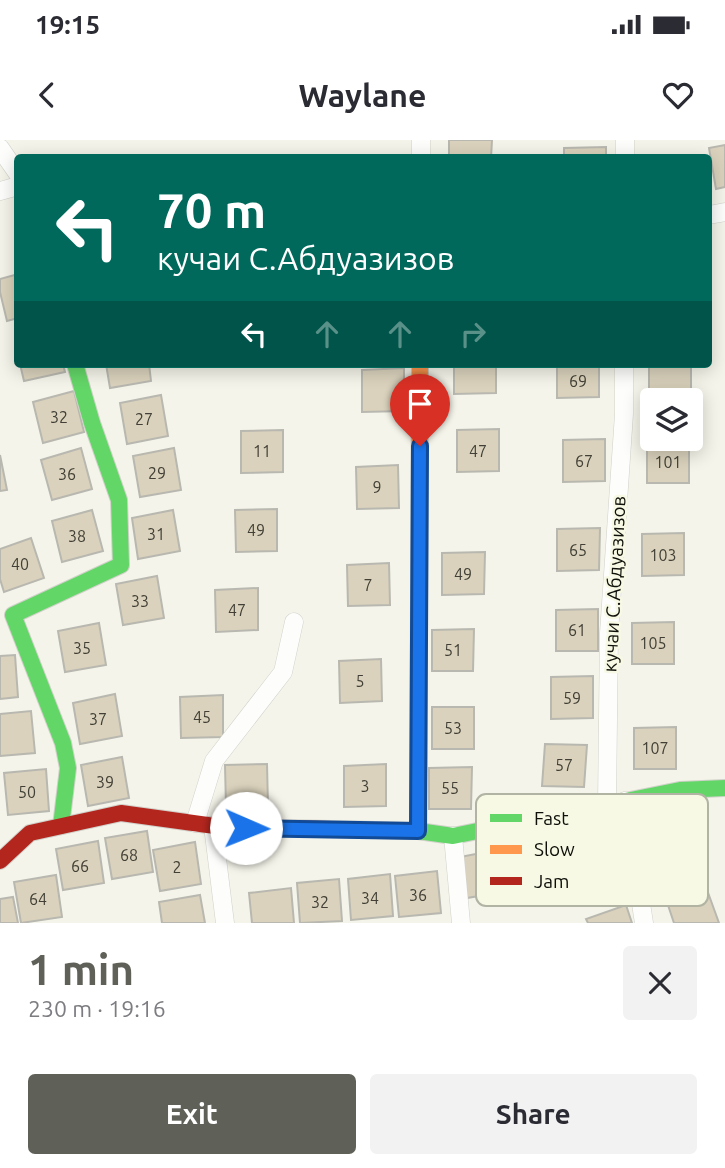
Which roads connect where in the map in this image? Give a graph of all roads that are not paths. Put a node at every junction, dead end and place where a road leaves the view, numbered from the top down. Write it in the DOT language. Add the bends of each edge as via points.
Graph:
graph roads {
  1 [pos="0,148"];
  2 [pos="14,168"];
  3 [pos="76,368"];
  4 [pos="420,368"];
  5 [pos="624,368"];
  6 [pos="294,622"];
  7 [pos="725,788"];
  8 [pos="616,794"];
  9 [pos="660,794"];
  10 [pos="195,823"];
  11 [pos="61,826"];
  12 [pos="213,826"];
  13 [pos="418,831"];
  14 [pos="476,831"];
  15 [pos="453,836"];
  16 [pos="0,861"];
  17 [pos="225,923"];
  18 [pos="461,923"];
  1 -- 2 [label="street"];
  3 -- 11 [label="street" via="118,500 121,565 13,615 63,743 68,768"];
  4 -- 13 [label="street"];
  5 -- 8 [label="street, кучаи С.Абдуазизов" via="609,634"];
  6 -- 10 [label="street" via="283,672 214,761"];
  7 -- 9 [label="street"];
  10 -- 11 [label="street" via="121,813"];
  10 -- 12 [label="street"];
  11 -- 16 [label="street" via="30,832"];
  12 -- 13 [label="street"];
  12 -- 17 [label="street"];
  13 -- 15 [label="street"];
  14 -- 15 [label="street"];
  15 -- 18 [label="street"];
}
